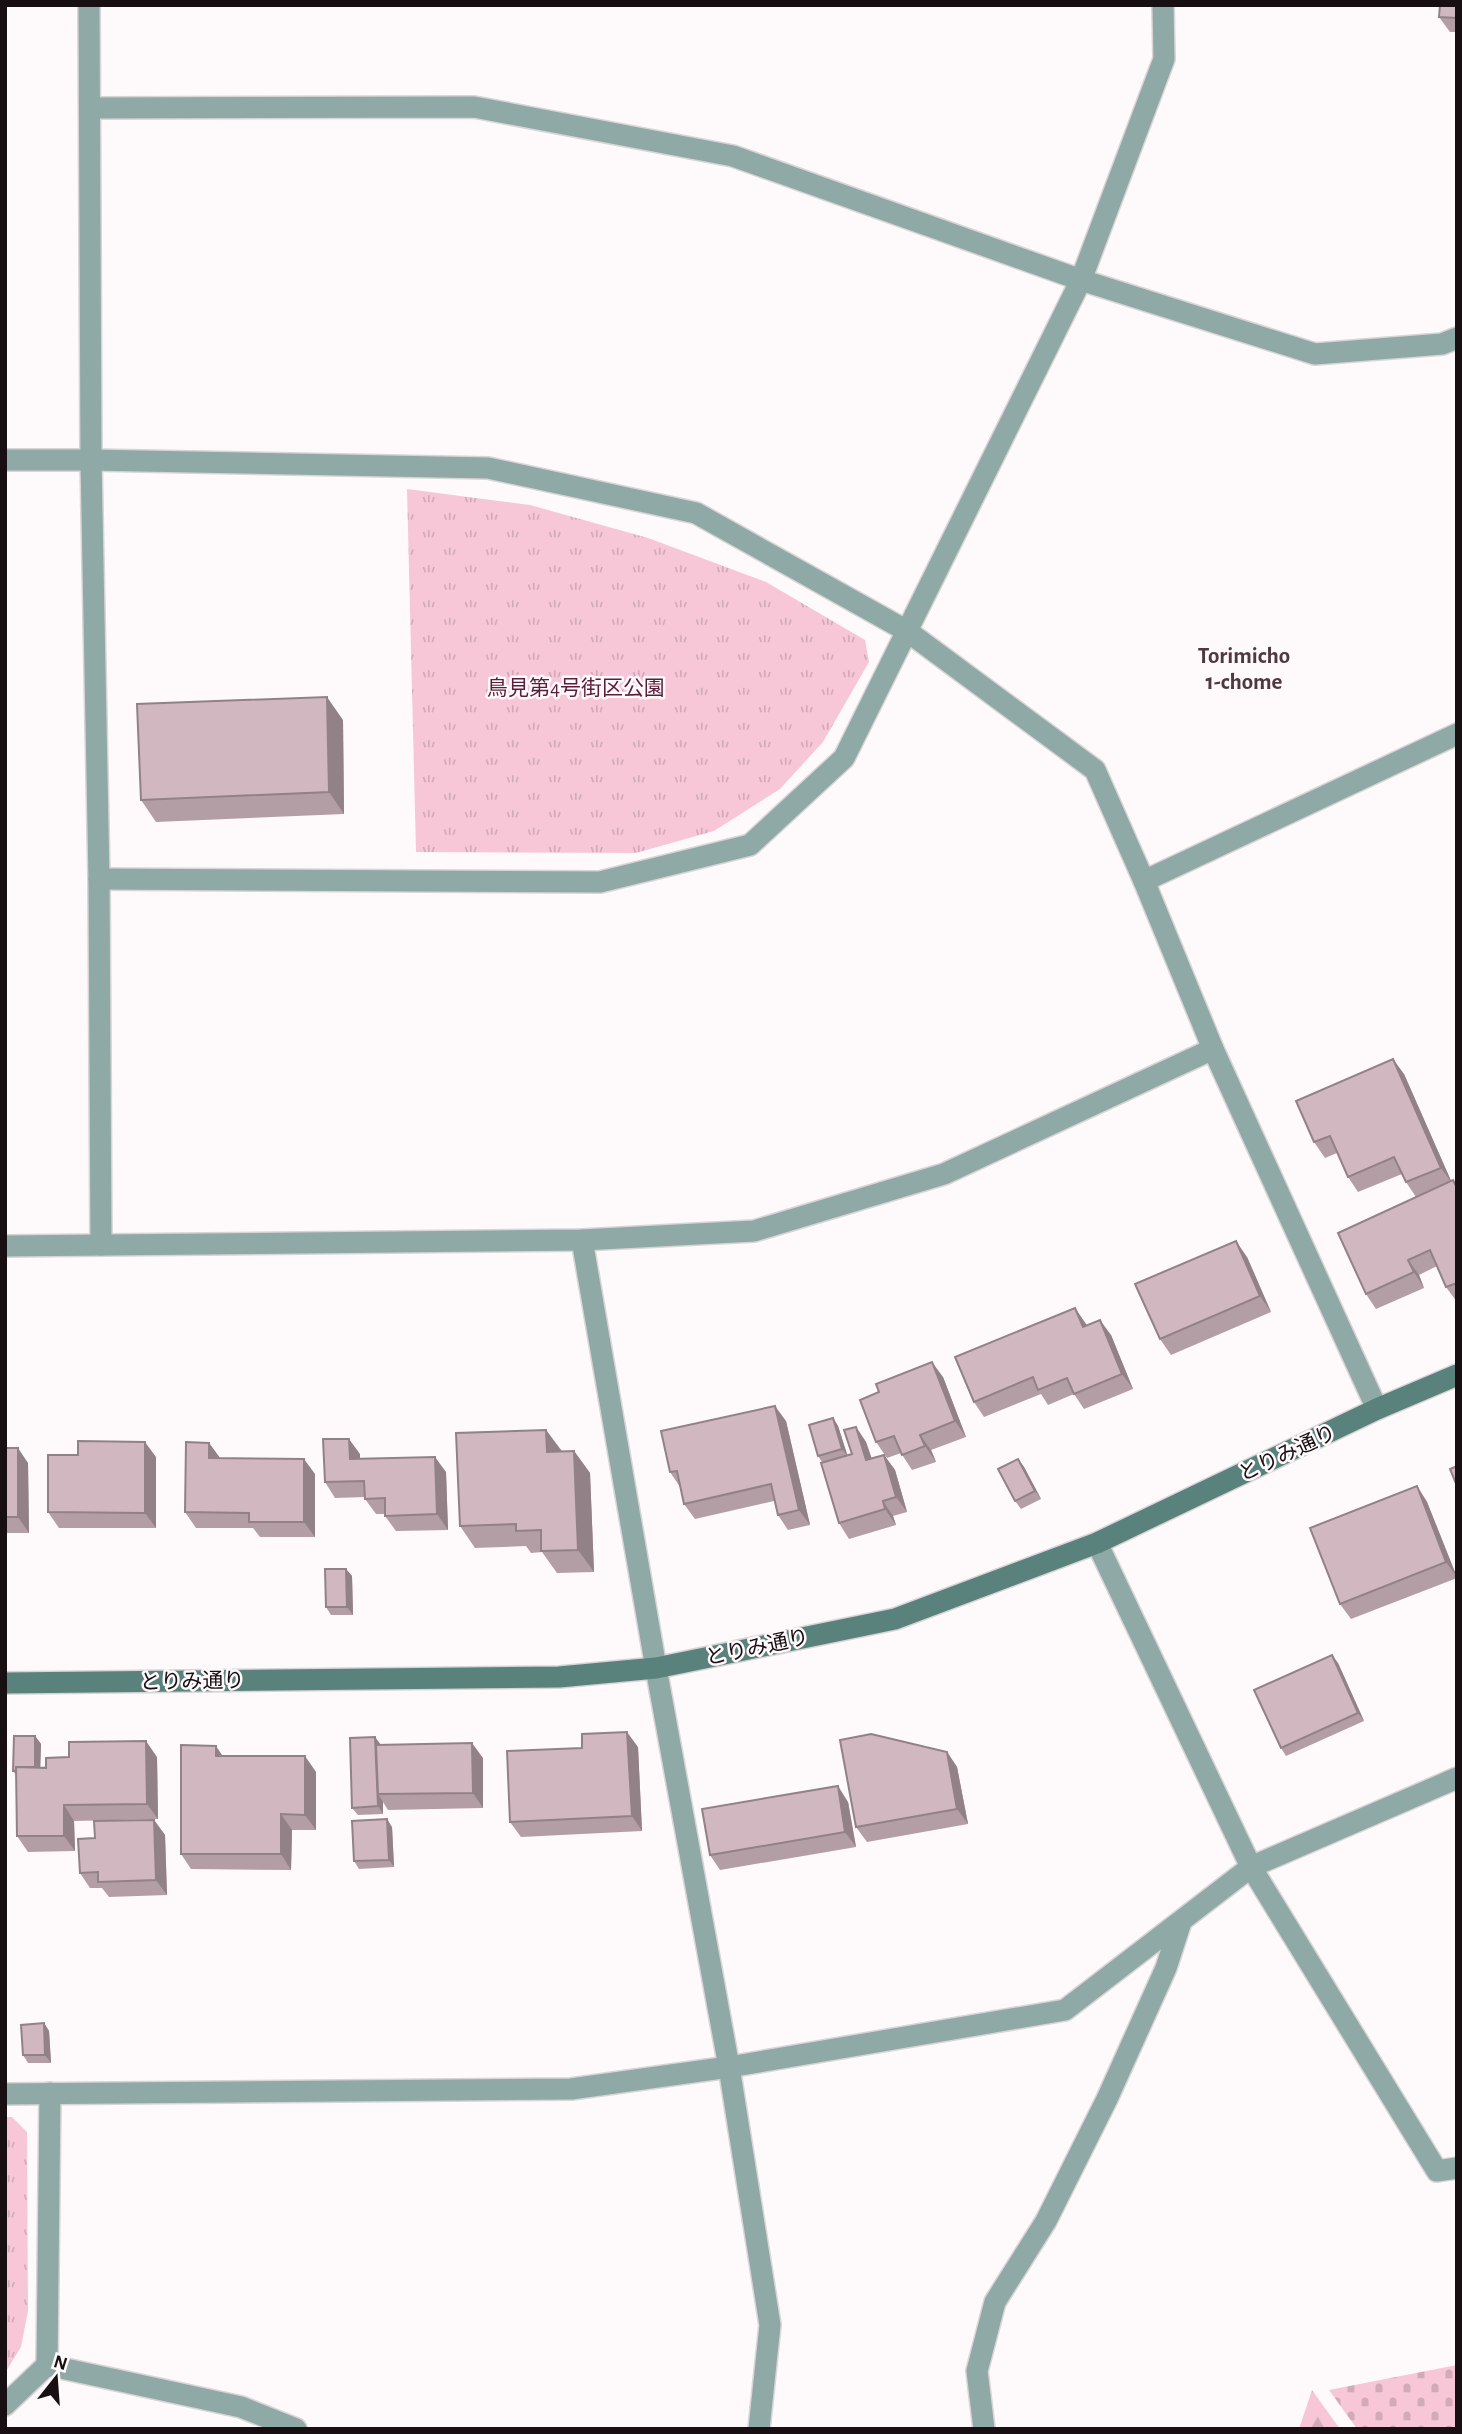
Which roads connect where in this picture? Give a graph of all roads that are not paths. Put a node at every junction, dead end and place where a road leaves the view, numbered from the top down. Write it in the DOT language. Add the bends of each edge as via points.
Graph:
graph roads {
  1 [pos="89,5"];
  2 [pos="1163,5"];
  3 [pos="90,108"];
  4 [pos="1082,280"];
  5 [pos="1457,338"];
  6 [pos="5,460"];
  7 [pos="92,460"];
  8 [pos="906,631"];
  9 [pos="1457,734"];
  10 [pos="99,879"];
  11 [pos="1144,881"];
  12 [pos="1213,1049"];
  13 [pos="582,1240"];
  14 [pos="101,1245"];
  15 [pos="5,1246"];
  16 [pos="1457,1375"];
  17 [pos="1377,1409"];
  18 [pos="1097,1542"];
  19 [pos="656,1668"];
  20 [pos="5,1683"];
  21 [pos="1457,1778"];
  22 [pos="1251,1867"];
  23 [pos="1181,1922"];
  24 [pos="729,2067"];
  25 [pos="50,2093"];
  26 [pos="5,2094"];
  27 [pos="1457,2168"];
  28 [pos="47,2365"];
  29 [pos="5,2405"];
  30 [pos="296,2429"];
  31 [pos="759,2429"];
  32 [pos="984,2429"];
  1 -- 3 [label="street"];
  2 -- 4 [label="street" via="1164,59"];
  3 -- 4 [label="street" via="474,107 733,156"];
  3 -- 7 [label="street"];
  4 -- 5 [label="street" via="1315,354 1442,344"];
  4 -- 8 [label="street"];
  6 -- 7 [label="street"];
  7 -- 8 [label="street" via="488,468 696,513"];
  7 -- 10 [label="street"];
  8 -- 10 [label="street" via="844,758 750,845 600,882"];
  8 -- 11 [label="street" via="1095,770"];
  9 -- 11 [label="street"];
  10 -- 14 [label="street"];
  11 -- 12 [label="street"];
  12 -- 13 [label="street" via="944,1174 767,1228"];
  12 -- 17 [label="street"];
  13 -- 14 [label="street"];
  13 -- 19 [label="street"];
  14 -- 15 [label="street"];
  16 -- 17 [label="street, とりみ通り"];
  17 -- 18 [label="street, とりみ通り"];
  18 -- 19 [label="street, とりみ通り" via="895,1619"];
  18 -- 22 [label="street"];
  19 -- 20 [label="street, とりみ通り" via="559,1676"];
  19 -- 24 [label="street"];
  21 -- 22 [label="street"];
  22 -- 23 [label="street"];
  22 -- 27 [label="street" via="1437,2171"];
  23 -- 24 [label="street" via="1065,2010"];
  23 -- 32 [label="street" via="1166,1968 1107,2099 1046,2221 995,2302 977,2371"];
  24 -- 25 [label="street" via="571,2089"];
  24 -- 31 [label="street" via="770,2325"];
  25 -- 26 [label="street"];
  25 -- 28 [label="street"];
  28 -- 29 [label="street"];
  28 -- 30 [label="street" via="242,2407"];
}
